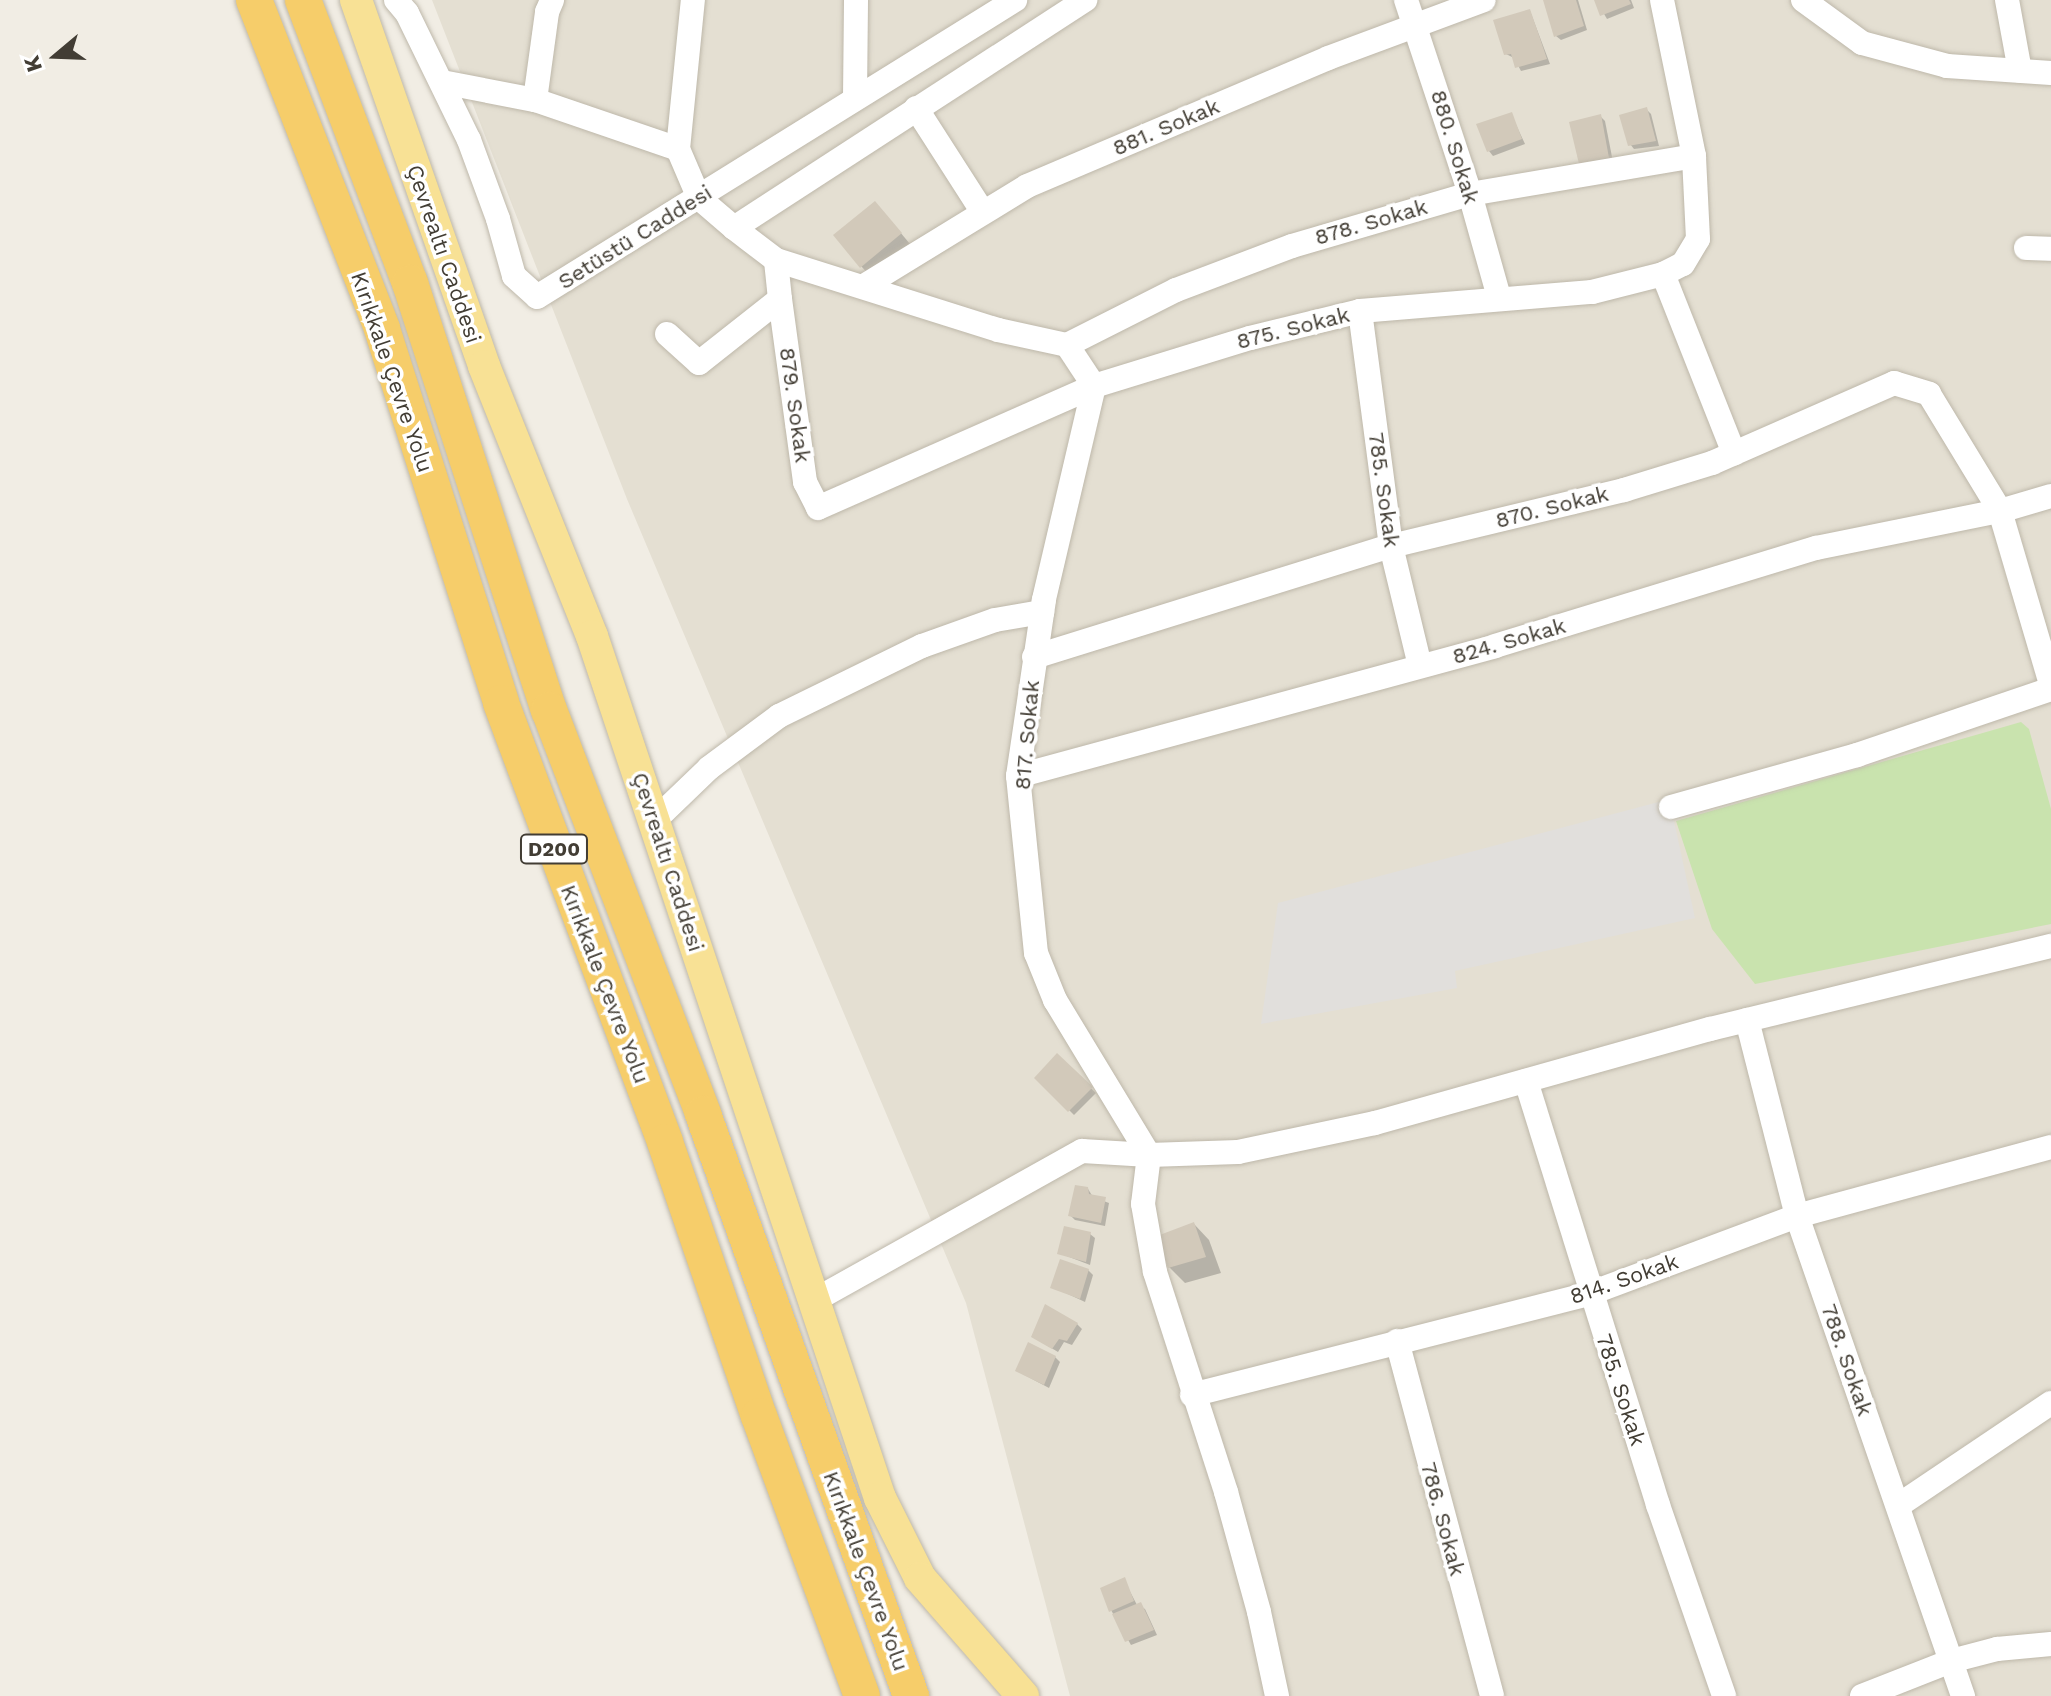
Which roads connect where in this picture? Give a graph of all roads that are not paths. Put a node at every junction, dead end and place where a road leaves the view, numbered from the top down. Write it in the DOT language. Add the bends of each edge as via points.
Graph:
graph roads {
  1 [pos="254,0"];
  2 [pos="303,0"];
  3 [pos="356,0"];
  4 [pos="396,0"];
  5 [pos="552,0"];
  6 [pos="693,0"];
  7 [pos="856,0"];
  8 [pos="1014,0"];
  9 [pos="1085,0"];
  10 [pos="1406,0"];
  11 [pos="1484,0"];
  12 [pos="1662,0"];
  13 [pos="1803,0"];
  14 [pos="2007,0"];
  15 [pos="1418,27"];
  16 [pos="2020,71"];
  17 [pos="2051,73"];
  18 [pos="442,82"];
  19 [pos="855,97"];
  20 [pos="535,100"];
  21 [pos="916,108"];
  22 [pos="678,149"];
  23 [pos="1694,156"];
  24 [pos="1470,194"];
  25 [pos="699,198"];
  26 [pos="982,211"];
  27 [pos="734,228"];
  28 [pos="2026,248"];
  29 [pos="2051,249"];
  30 [pos="776,260"];
  31 [pos="1663,274"];
  32 [pos="864,286"];
  33 [pos="1499,297"];
  34 [pos="780,299"];
  35 [pos="1360,311"];
  36 [pos="667,334"];
  37 [pos="1067,345"];
  38 [pos="1094,386"];
  39 [pos="1734,453"];
  40 [pos="2051,496"];
  41 [pos="818,508"];
  42 [pos="2000,511"];
  43 [pos="1391,546"];
  44 [pos="1042,612"];
  45 [pos="1034,657"];
  46 [pos="1420,666"];
  47 [pos="2051,686"];
  48 [pos="1018,776"];
  49 [pos="1671,807"];
  50 [pos="654,821"];
  51 [pos="2051,946"];
  52 [pos="1747,1020"];
  53 [pos="1526,1081"];
  54 [pos="2051,1147"];
  55 [pos="1149,1155"];
  56 [pos="1797,1216"];
  57 [pos="1591,1293"];
  58 [pos="815,1300"];
  59 [pos="1397,1341"];
  60 [pos="1192,1395"];
  61 [pos="2051,1403"];
  62 [pos="1899,1505"];
  63 [pos="2051,1644"];
  64 [pos="1951,1661"];
  65 [pos="862,1696"];
  66 [pos="911,1696"];
  67 [pos="1023,1696"];
  68 [pos="1277,1696"];
  69 [pos="1492,1696"];
  70 [pos="1724,1696"];
  71 [pos="1862,1696"];
  72 [pos="1963,1696"];
  1 -- 65 [label="highway, Kırıkkale Çevre Yolu / D200" via="382,329 501,703 665,1142"];
  2 -- 66 [label="highway, Kırıkkale Çevre Yolu / D200" via="410,283 549,710 703,1114"];
  3 -- 50 [label="main road, Çevrealtı Caddesi" via="484,366 592,636"];
  4 -- 18 [label="street, Setüstü Caddesi"];
  5 -- 20 [label="street"];
  6 -- 22 [label="street"];
  7 -- 19 [label="street"];
  8 -- 19 [label="street, Setüstü Caddesi"];
  9 -- 21 [label="street"];
  10 -- 15 [label="street, 880. Sokak"];
  11 -- 15 [label="street, 881. Sokak"];
  12 -- 23 [label="street, 875. Sokak"];
  13 -- 16 [label="street" via="1862,43 1947,66"];
  14 -- 16 [label="street"];
  15 -- 24 [label="street, 880. Sokak"];
  15 -- 26 [label="street, 881. Sokak" via="1328,58 1027,186"];
  16 -- 17 [label="street"];
  18 -- 20 [label="street"];
  18 -- 25 [label="street, Setüstü Caddesi" via="474,153 514,276 537,297"];
  19 -- 25 [label="street, Setüstü Caddesi"];
  20 -- 22 [label="street"];
  21 -- 26 [label="street"];
  21 -- 27 [label="street"];
  22 -- 25 [label="street"];
  23 -- 24 [label="street, 878. Sokak"];
  23 -- 31 [label="street, 875. Sokak" via="1698,239 1683,264"];
  24 -- 33 [label="street, 880. Sokak"];
  24 -- 37 [label="street, 878. Sokak" via="1292,246 1176,290"];
  25 -- 27 [label="street"];
  26 -- 32 [label="street, 881. Sokak"];
  27 -- 30 [label="street"];
  28 -- 29 [label="street"];
  30 -- 32 [label="street"];
  30 -- 34 [label="street, 879. Sokak"];
  31 -- 33 [label="street, 875. Sokak" via="1592,292"];
  31 -- 39 [label="street"];
  32 -- 37 [label="street" via="998,330"];
  33 -- 35 [label="street, 875. Sokak"];
  34 -- 36 [label="street" via="699,363"];
  34 -- 41 [label="street, 879. Sokak" via="805,482"];
  35 -- 38 [label="street, 875. Sokak"];
  35 -- 43 [label="street, 785. Sokak"];
  37 -- 38 [label="street"];
  38 -- 41 [label="street, 875. Sokak"];
  38 -- 44 [label="street, 817. Sokak"];
  39 -- 42 [label="street, 870. Sokak" via="1894,383 1929,394"];
  39 -- 43 [label="street, 870. Sokak" via="1624,490"];
  40 -- 42 [label="street, 824. Sokak"];
  42 -- 46 [label="street, 824. Sokak" via="1816,548"];
  42 -- 47 [label="street, 870. Sokak"];
  43 -- 45 [label="street, 870. Sokak"];
  43 -- 46 [label="street, 785. Sokak"];
  44 -- 45 [label="street, 817. Sokak"];
  44 -- 50 [label="street" via="995,620 922,646 779,716 709,768"];
  45 -- 48 [label="street, 817. Sokak"];
  46 -- 48 [label="street, 824. Sokak"];
  47 -- 49 [label="street" via="1857,755"];
  48 -- 55 [label="street, 817. Sokak" via="1036,953 1055,1000"];
  50 -- 58 [label="main road, Çevrealtı Caddesi"];
  51 -- 52 [label="street"];
  52 -- 53 [label="street"];
  52 -- 56 [label="street, 788. Sokak"];
  53 -- 55 [label="street" via="1375,1123 1238,1152"];
  53 -- 57 [label="street, 785. Sokak"];
  54 -- 56 [label="street, 814. Sokak"];
  55 -- 58 [label="street" via="1082,1151"];
  55 -- 60 [label="street" via="1143,1204 1155,1272"];
  56 -- 57 [label="street, 814. Sokak"];
  56 -- 62 [label="street, 788. Sokak"];
  57 -- 59 [label="street, 814. Sokak"];
  57 -- 70 [label="street, 785. Sokak"];
  58 -- 67 [label="main road, Çevrealtı Caddesi" via="880,1498 920,1578"];
  59 -- 60 [label="street, 814. Sokak"];
  59 -- 69 [label="street, 786. Sokak"];
  60 -- 68 [label="street" via="1226,1492"];
  61 -- 62 [label="street"];
  62 -- 64 [label="street, 788. Sokak"];
  63 -- 64 [label="street" via="1997,1649"];
  64 -- 71 [label="street"];
  64 -- 72 [label="street, 788. Sokak"];
}
